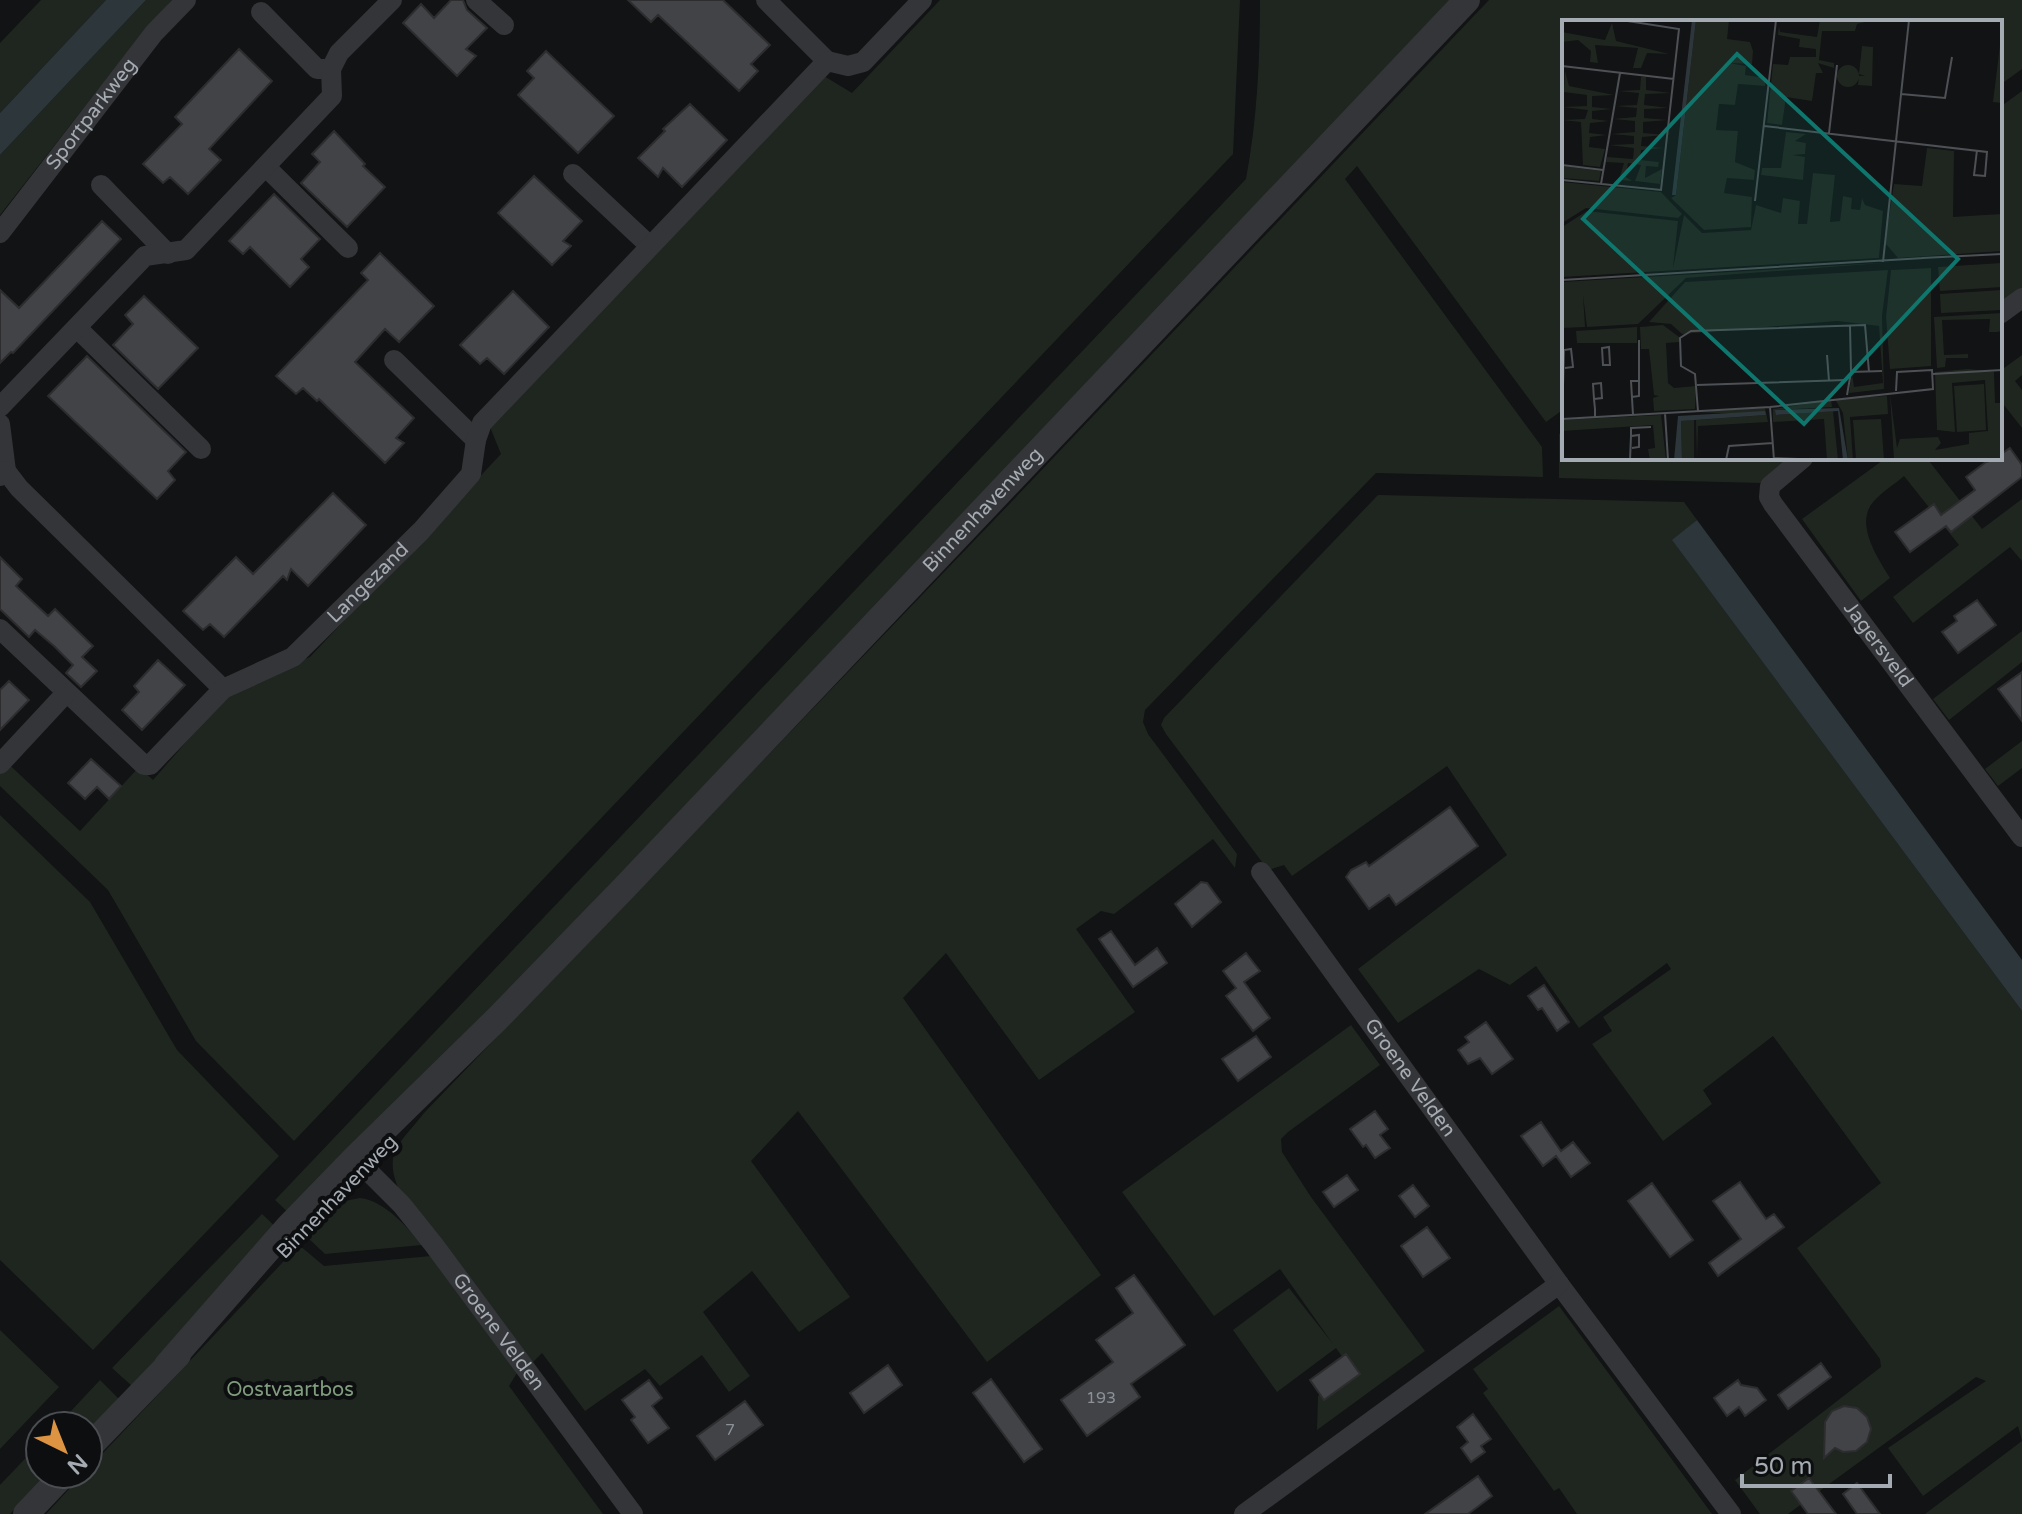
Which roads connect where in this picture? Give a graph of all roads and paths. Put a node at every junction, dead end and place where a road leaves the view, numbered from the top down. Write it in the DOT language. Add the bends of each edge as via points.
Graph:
graph roads {
  1 [pos="186,0"];
  2 [pos="392,0"];
  3 [pos="476,0"];
  4 [pos="766,0"];
  5 [pos="922,0"];
  6 [pos="1467,0"];
  7 [pos="261,12"];
  8 [pos="504,25"];
  9 [pos="827,61"];
  10 [pos="331,69"];
  11 [pos="266,167"];
  12 [pos="573,174"];
  13 [pos="101,185"];
  14 [pos="0,233"];
  15 [pos="650,246"];
  16 [pos="348,248"];
  17 [pos="168,254"];
  18 [pos="2022,298"];
  19 [pos="2002,313"];
  20 [pos="77,328"];
  21 [pos="394,360"];
  22 [pos="0,407"];
  23 [pos="0,424"];
  24 [pos="476,440"];
  25 [pos="201,449"];
  26 [pos="1801,460"];
  27 [pos="3,473"];
  28 [pos="0,629"];
  29 [pos="223,689"];
  30 [pos="66,693"];
  31 [pos="0,764"];
  32 [pos="2022,837"];
  33 [pos="1261,872"];
  34 [pos="360,1164"];
  35 [pos="1559,1284"];
  36 [pos="104,1431"];
  37 [pos="49,1490"];
  38 [pos="26,1514"];
  39 [pos="633,1514"];
  40 [pos="1244,1514"];
  41 [pos="1731,1514"];
  1 -- 14 [label="street, Sportparkweg" via="154,33"];
  2 -- 10 [label="street" via="339,53"];
  3 -- 8 [label="street"];
  4 -- 9 [label="street"];
  5 -- 9 [label="street" via="863,62 848,66"];
  6 -- 34 [label="street, Binnenhavenweg"];
  7 -- 10 [label="street" via="317,69"];
  9 -- 15 [label="street, Langezand"];
  10 -- 11 [label="street" via="332,96"];
  11 -- 16 [label="street"];
  11 -- 17 [label="street" via="186,250"];
  12 -- 15 [label="street"];
  13 -- 17 [label="street"];
  15 -- 24 [label="street, Langezand" via="482,423"];
  17 -- 20 [label="street" via="145,256"];
  18 -- 19 [label="street"];
  20 -- 22 [label="street"];
  20 -- 25 [label="street"];
  21 -- 24 [label="street"];
  23 -- 27 [label="street"];
  24 -- 29 [label="street, Langezand" via="471,474 293,657"];
  26 -- 32 [label="street, Jagersveld" via="1770,486 1773,504"];
  27 -- 29 [label="street"];
  28 -- 30 [label="street, Langezand"];
  29 -- 30 [label="street, Langezand" via="150,765"];
  30 -- 31 [label="street"];
  33 -- 35 [label="street, Groene Velden"];
  34 -- 36 [label="street, Binnenhavenweg" via="288,1227"];
  34 -- 39 [label="street, Groene Velden" via="434,1245"];
  35 -- 40 [label="street"];
  35 -- 41 [label="street, Groene Velden"];
  37 -- 38 [label="street"];
}
